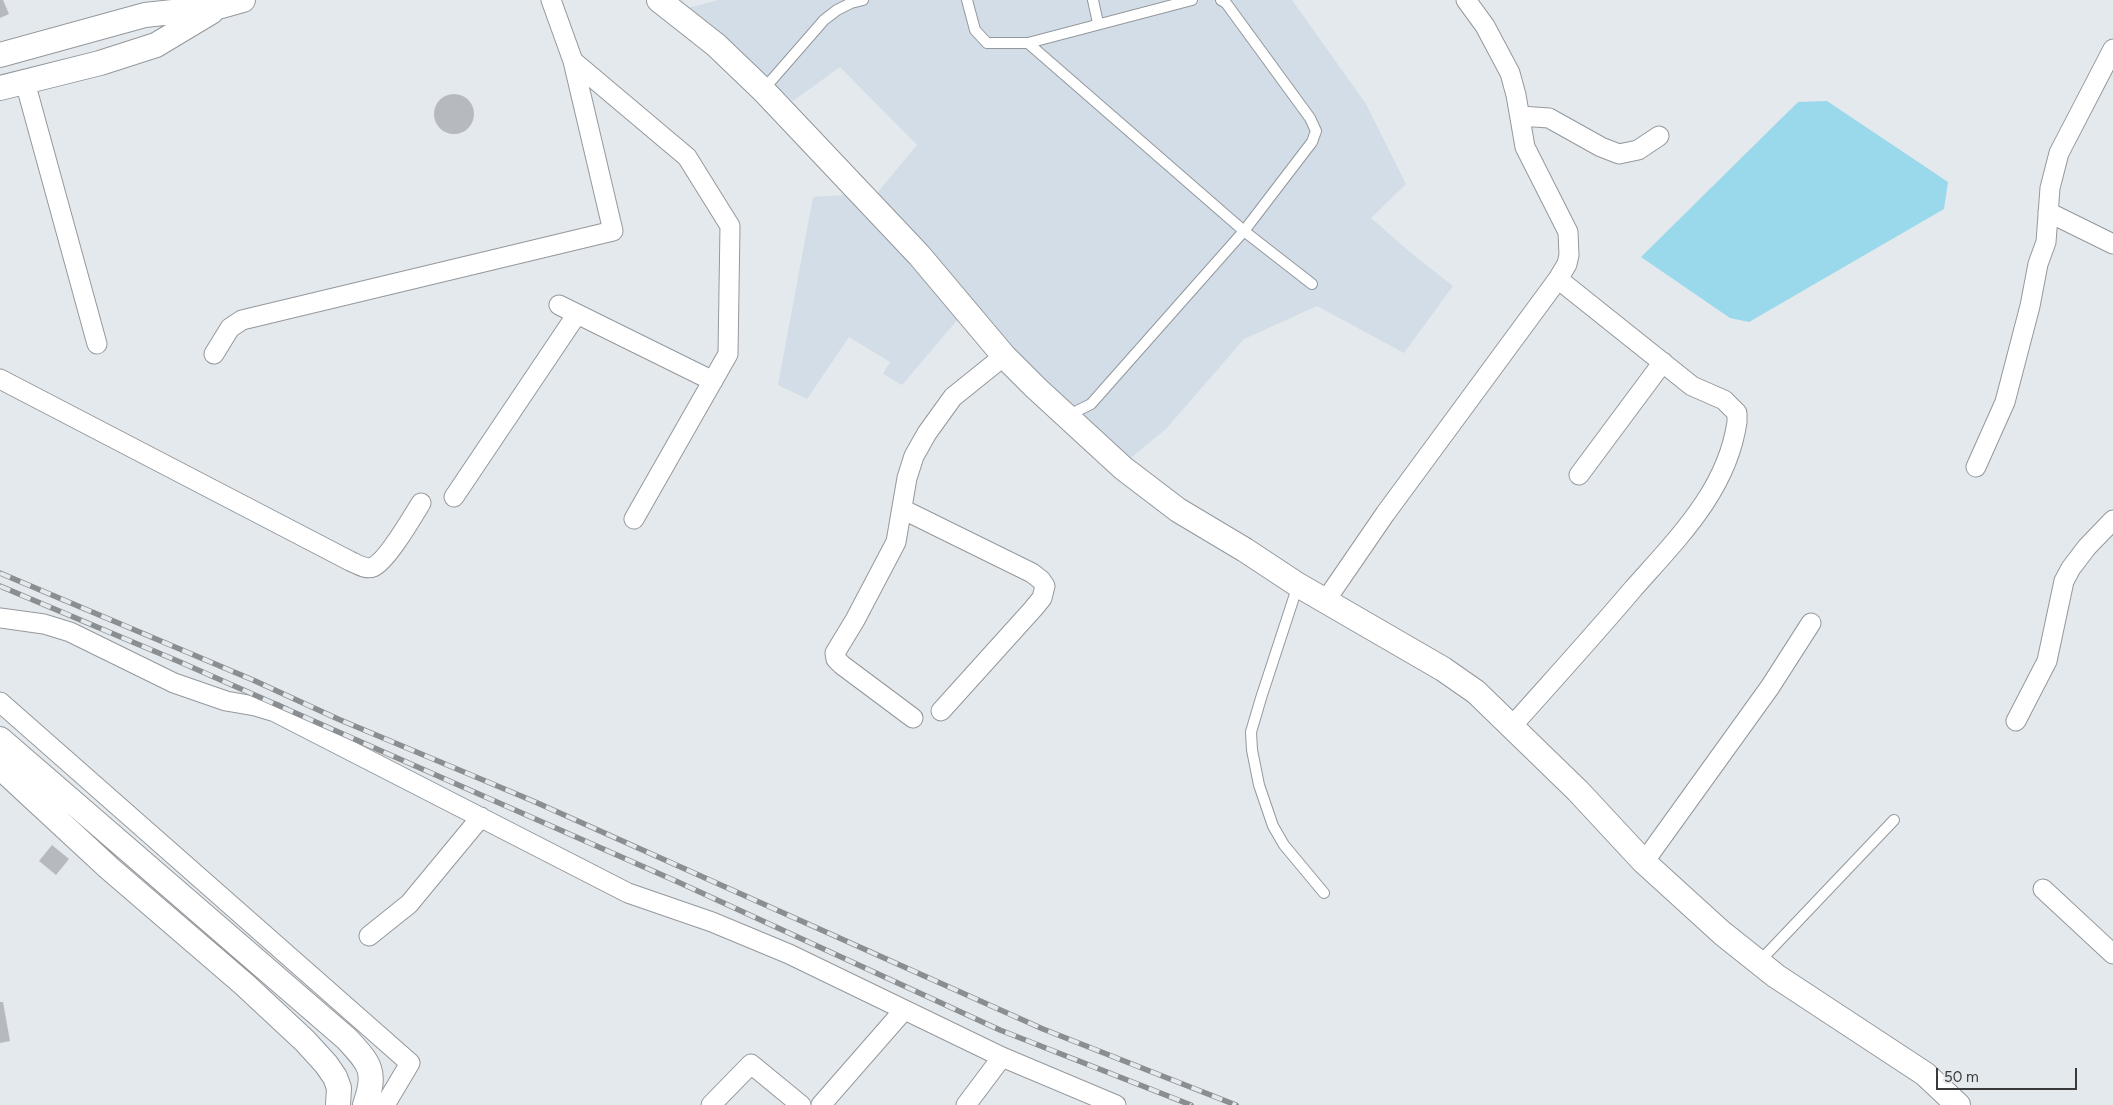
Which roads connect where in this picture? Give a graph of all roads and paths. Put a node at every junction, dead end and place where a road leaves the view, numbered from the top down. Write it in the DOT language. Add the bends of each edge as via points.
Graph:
graph roads {
  1 [pos="243,0"];
  2 [pos="551,0"];
  3 [pos="659,0"];
  4 [pos="863,0"];
  5 [pos="966,0"];
  6 [pos="1093,0"];
  7 [pos="1192,0"];
  8 [pos="1221,0"];
  9 [pos="1466,0"];
  10 [pos="218,8"];
  11 [pos="1098,24"];
  12 [pos="1028,43"];
  13 [pos="2113,49"];
  14 [pos="0,55"];
  15 [pos="573,61"];
  16 [pos="24,82"];
  17 [pos="0,88"];
  18 [pos="764,90"];
  19 [pos="1520,116"];
  20 [pos="1659,136"];
  21 [pos="2048,212"];
  22 [pos="1244,231"];
  23 [pos="2113,244"];
  24 [pos="1558,279"];
  25 [pos="1312,284"];
  26 [pos="559,305"];
  27 [pos="577,314"];
  28 [pos="97,344"];
  29 [pos="214,354"];
  30 [pos="1004,356"];
  31 [pos="1663,362"];
  32 [pos="0,379"];
  33 [pos="713,382"];
  34 [pos="1067,416"];
  35 [pos="1976,467"];
  36 [pos="1579,475"];
  37 [pos="454,497"];
  38 [pos="421,503"];
  39 [pos="902,509"];
  40 [pos="634,519"];
  41 [pos="2113,520"];
  42 [pos="1298,586"];
  43 [pos="1326,600"];
  44 [pos="0,618"];
  45 [pos="1811,623"];
  46 [pos="0,702"];
  47 [pos="941,711"];
  48 [pos="913,718"];
  49 [pos="2016,721"];
  50 [pos="1513,726"];
  51 [pos="0,739"];
  52 [pos="0,767"];
  53 [pos="481,818"];
  54 [pos="1894,820"];
  55 [pos="1644,862"];
  56 [pos="2043,889"];
  57 [pos="1324,893"];
  58 [pos="369,936"];
  59 [pos="2113,954"];
  60 [pos="1759,962"];
  61 [pos="904,1010"];
  62 [pos="1002,1057"];
  63 [pos="338,1105"];
  64 [pos="365,1105"];
  65 [pos="385,1105"];
  66 [pos="711,1105"];
  67 [pos="801,1105"];
  68 [pos="821,1105"];
  69 [pos="966,1105"];
  70 [pos="1116,1105"];
  71 [pos="1958,1105"];
  1 -- 10 [label="street"];
  2 -- 15 [label="street"];
  3 -- 18 [label="street" via="703,33"];
  4 -- 18 [label="lane" via="837,10 824,20"];
  5 -- 12 [label="lane" via="974,30 988,42"];
  6 -- 11 [label="lane"];
  7 -- 11 [label="lane"];
  8 -- 22 [label="lane" via="1310,118 1316,131 1312,142"];
  9 -- 19 [label="street" via="1485,26 1508,68"];
  10 -- 14 [label="street" via="145,16"];
  10 -- 16 [label="street" via="156,45"];
  11 -- 12 [label="lane"];
  12 -- 22 [label="lane"];
  13 -- 21 [label="street" via="2059,153"];
  15 -- 29 [label="street" via="613,230 242,320 230,328"];
  15 -- 33 [label="street" via="687,157 730,226 728,354"];
  16 -- 17 [label="street"];
  16 -- 28 [label="street"];
  18 -- 30 [label="street" via="919,255"];
  19 -- 20 [label="street" via="1549,118 1601,148 1619,154 1638,150"];
  19 -- 24 [label="street" via="1525,147 1568,232 1569,255"];
  21 -- 23 [label="street"];
  21 -- 35 [label="street" via="2046,242 2005,402"];
  22 -- 25 [label="lane"];
  22 -- 34 [label="lane" via="1091,404"];
  24 -- 31 [label="street"];
  24 -- 43 [label="street" via="1385,514"];
  26 -- 27 [label="street"];
  27 -- 33 [label="street"];
  27 -- 37 [label="street"];
  30 -- 34 [label="street"];
  30 -- 39 [label="street" via="954,398 927,433 914,456"];
  31 -- 36 [label="street"];
  31 -- 50 [label="street" via="1692,386 1724,400 1737,413 1736,431 1720,479 1694,520"];
  32 -- 38 [label="street" via="366,567 378,563 399,538"];
  33 -- 40 [label="street"];
  34 -- 42 [label="street" via="1148,488"];
  39 -- 47 [label="street" via="1032,573 1045,586 1042,598 1033,609"];
  39 -- 48 [label="street" via="896,542 835,653 842,666"];
  41 -- 49 [label="street" via="2087,548 2064,581 2047,661"];
  42 -- 43 [label="street"];
  42 -- 57 [label="lane" via="1260,698 1251,732 1252,750 1272,826"];
  43 -- 50 [label="street" via="1461,680"];
  44 -- 53 [label="street" via="54,626 174,683 226,701 275,712"];
  45 -- 55 [label="street" via="1770,687"];
  46 -- 65 [label="street" via="410,1063"];
  50 -- 55 [label="street"];
  51 -- 64 [label="street" via="347,1040 368,1063 370,1086"];
  52 -- 63 [label="street" via="109,868 305,1040 335,1077 339,1088"];
  53 -- 58 [label="street" via="409,904"];
  53 -- 61 [label="street" via="628,893 712,922 789,954"];
  54 -- 60 [label="lane"];
  55 -- 60 [label="street"];
  56 -- 59 [label="street"];
  60 -- 71 [label="street" via="1834,1016 1925,1074"];
  61 -- 62 [label="street"];
  61 -- 68 [label="street"];
  62 -- 69 [label="street"];
  62 -- 70 [label="street"];
  66 -- 67 [label="street" via="751,1064"];
}
